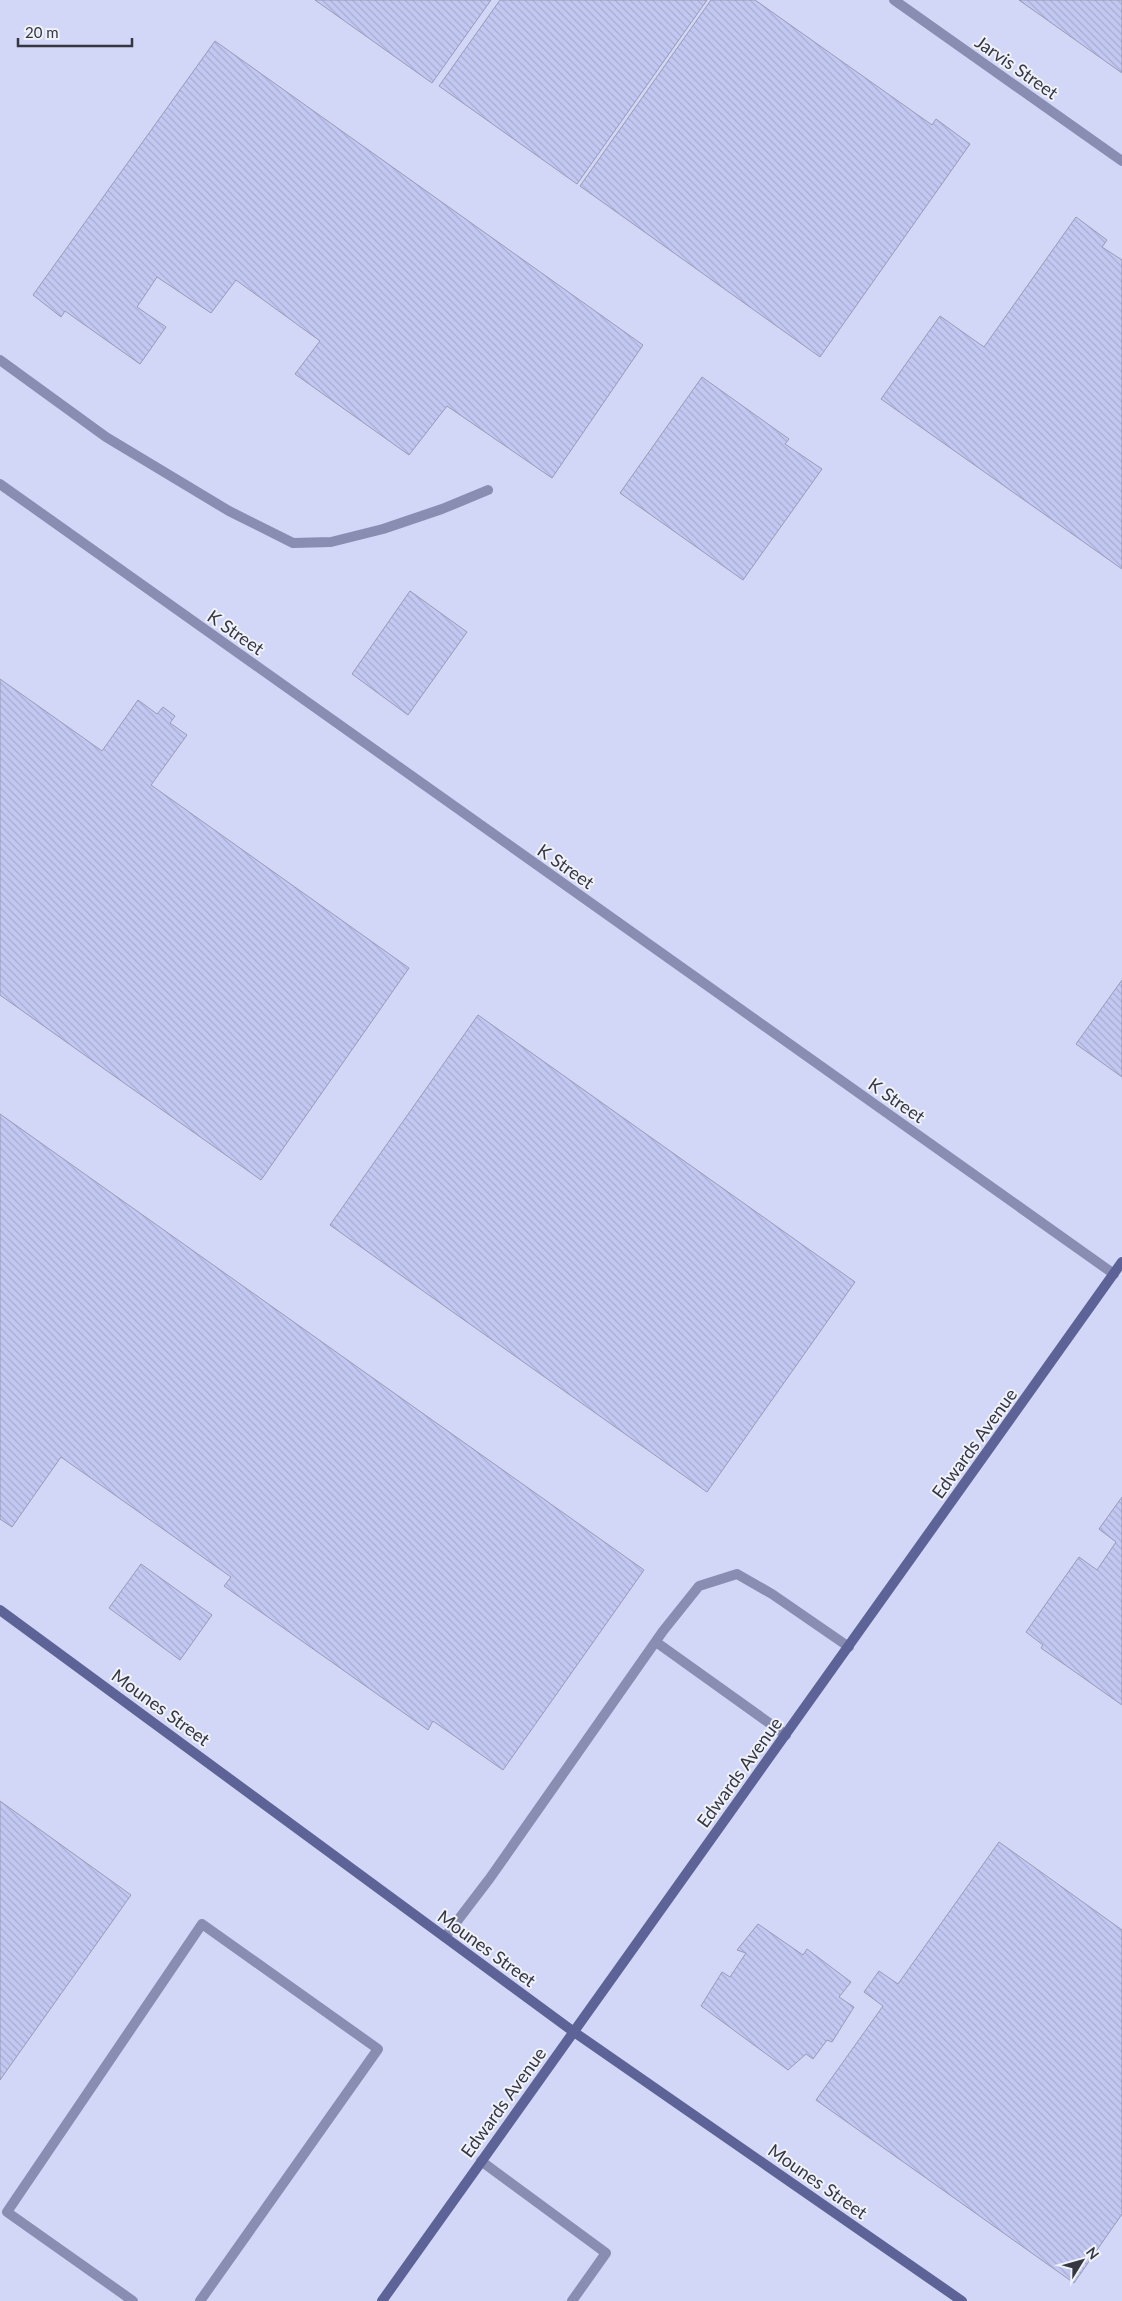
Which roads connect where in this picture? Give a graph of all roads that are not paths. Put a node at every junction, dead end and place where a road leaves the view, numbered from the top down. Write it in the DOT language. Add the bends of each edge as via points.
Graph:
graph roads {
  1 [pos="894,0"];
  2 [pos="1122,161"];
  3 [pos="0,360"];
  4 [pos="0,484"];
  5 [pos="488,490"];
  6 [pos="1122,1262"];
  7 [pos="1114,1274"];
  8 [pos="0,1610"];
  9 [pos="656,1642"];
  10 [pos="849,1647"];
  11 [pos="786,1735"];
  12 [pos="445,1937"];
  13 [pos="574,2032"];
  14 [pos="481,2161"];
  15 [pos="132,2301"];
  16 [pos="200,2301"];
  17 [pos="382,2301"];
  18 [pos="572,2301"];
  19 [pos="962,2301"];
  1 -- 2 [label="street, Jarvis Street"];
  3 -- 5 [label="street" via="106,437 229,511 292,542 331,542 383,529"];
  4 -- 7 [label="street, K Street"];
  6 -- 7 [label="street, Edwards Avenue"];
  7 -- 10 [label="street, Edwards Avenue"];
  8 -- 12 [label="street, Mounes Street"];
  9 -- 10 [label="street" via="699,1586 736,1574 772,1594"];
  9 -- 11 [label="street"];
  9 -- 12 [label="street"];
  10 -- 11 [label="street, Edwards Avenue"];
  11 -- 13 [label="street, Edwards Avenue"];
  12 -- 13 [label="street, Mounes Street"];
  13 -- 14 [label="street, Edwards Avenue"];
  13 -- 19 [label="street, Mounes Street"];
  14 -- 17 [label="street, Edwards Avenue"];
  14 -- 18 [label="street" via="606,2253"];
  15 -- 16 [label="street" via="7,2212 202,1924 378,2049"];
}
